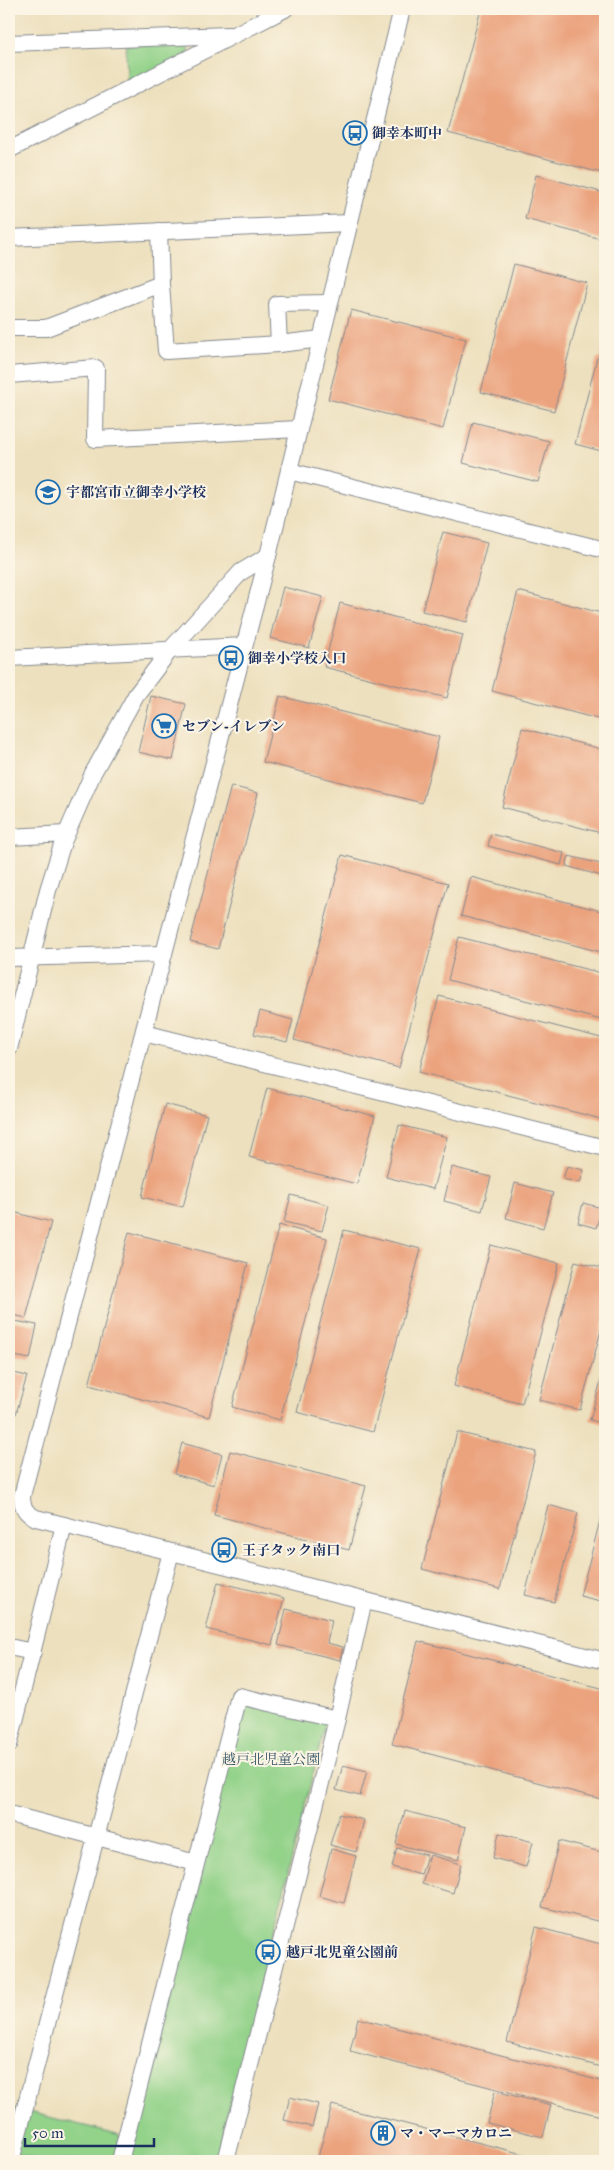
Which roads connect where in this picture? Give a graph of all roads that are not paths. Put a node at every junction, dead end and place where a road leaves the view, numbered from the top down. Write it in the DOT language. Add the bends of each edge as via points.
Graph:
graph roads {
  1 [pos="285,9"];
  2 [pos="402,9"];
  3 [pos="233,35"];
  4 [pos="9,43"];
  5 [pos="10,148"];
  6 [pos="350,223"];
  7 [pos="160,231"];
  8 [pos="9,238"];
  9 [pos="161,284"];
  10 [pos="330,302"];
  11 [pos="9,328"];
  12 [pos="321,340"];
  13 [pos="279,344"];
  14 [pos="9,375"];
  15 [pos="299,429"];
  16 [pos="289,471"];
  17 [pos="605,550"];
  18 [pos="268,556"];
  19 [pos="244,646"];
  20 [pos="170,650"];
  21 [pos="9,658"];
  22 [pos="66,834"];
  23 [pos="9,837"];
  24 [pos="164,954"];
  25 [pos="9,958"];
  26 [pos="30,958"];
  27 [pos="144,1033"];
  28 [pos="9,1049"];
  29 [pos="605,1148"];
  30 [pos="64,1525"];
  31 [pos="171,1552"];
  32 [pos="364,1600"];
  33 [pos="9,1647"];
  34 [pos="33,1652"];
  35 [pos="605,1661"];
  36 [pos="338,1719"];
  37 [pos="9,1745"];
  38 [pos="9,1814"];
  39 [pos="96,1838"];
  40 [pos="196,1863"];
  41 [pos="11,2161"];
  42 [pos="120,2161"];
  43 [pos="226,2161"];
  1 -- 3 [label="street"];
  2 -- 6 [label="street"];
  3 -- 4 [label="street"];
  3 -- 5 [label="street"];
  6 -- 7 [label="street"];
  6 -- 10 [label="street"];
  7 -- 8 [label="street"];
  7 -- 9 [label="street"];
  9 -- 11 [label="street" via="46,328"];
  9 -- 13 [label="street" via="166,351"];
  10 -- 12 [label="street"];
  10 -- 13 [label="street" via="277,304"];
  12 -- 13 [label="street"];
  12 -- 15 [label="street"];
  14 -- 15 [label="street" via="96,368 95,439"];
  15 -- 16 [label="street"];
  16 -- 17 [label="street"];
  16 -- 18 [label="street"];
  18 -- 19 [label="street"];
  18 -- 20 [label="street" via="241,572"];
  19 -- 20 [label="street"];
  19 -- 24 [label="street"];
  20 -- 21 [label="street"];
  20 -- 22 [label="street" via="136,694"];
  22 -- 23 [label="street"];
  22 -- 26 [label="street"];
  24 -- 26 [label="street"];
  24 -- 27 [label="street"];
  25 -- 26 [label="street"];
  26 -- 28 [label="street"];
  27 -- 29 [label="street"];
  27 -- 30 [label="street" via="22,1496 22,1504 30,1515"];
  30 -- 31 [label="street"];
  30 -- 34 [label="street"];
  31 -- 32 [label="street"];
  31 -- 39 [label="street"];
  32 -- 35 [label="street"];
  32 -- 36 [label="street"];
  33 -- 34 [label="street"];
  34 -- 37 [label="street"];
  36 -- 40 [label="street" via="239,1696"];
  36 -- 43 [label="street"];
  38 -- 39 [label="street"];
  39 -- 40 [label="street"];
  39 -- 41 [label="street"];
  40 -- 42 [label="street"];
}
